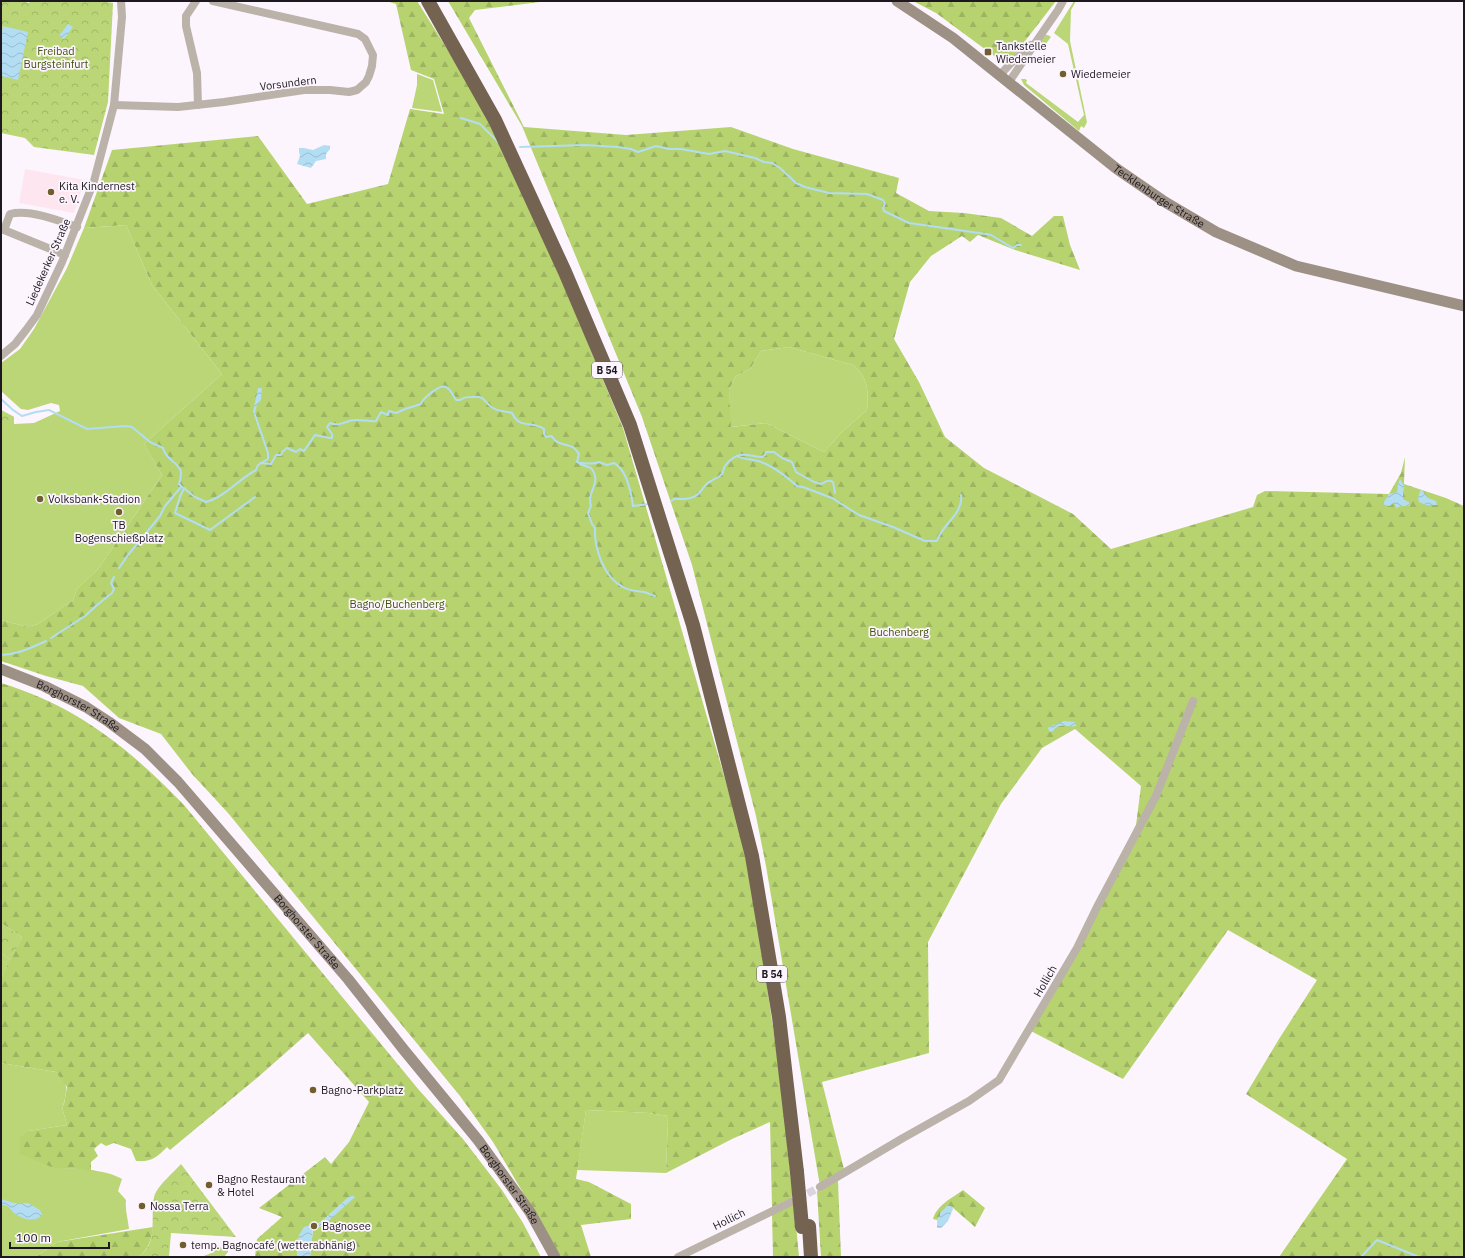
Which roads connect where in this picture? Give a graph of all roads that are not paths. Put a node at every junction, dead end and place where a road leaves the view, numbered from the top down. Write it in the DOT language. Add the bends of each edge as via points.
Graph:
graph roads {
  1 [pos="122,1"];
  2 [pos="196,1"];
  3 [pos="213,1"];
  4 [pos="428,1"];
  5 [pos="436,1"];
  6 [pos="897,1"];
  7 [pos="1063,1"];
  8 [pos="1038,39"];
  9 [pos="1000,75"];
  10 [pos="1009,82"];
  11 [pos="114,105"];
  12 [pos="198,105"];
  13 [pos="76,227"];
  14 [pos="65,255"];
  15 [pos="1464,306"];
  16 [pos="1,356"];
  17 [pos="1,669"];
  18 [pos="1193,701"];
  19 [pos="801,1172"];
  20 [pos="820,1187"];
  21 [pos="791,1202"];
  22 [pos="805,1226"];
  23 [pos="555,1257"];
  24 [pos="678,1257"];
  25 [pos="804,1257"];
  26 [pos="811,1257"];
  1 -- 11 [label="street, Liedekerker Straße"];
  2 -- 12 [label="street" via="186,16 186,26 197,73"];
  3 -- 12 [label="street, Vorsundern" via="358,34 365,39 373,55 372,66 366,82 357,90 304,90"];
  4 -- 19 [label="highway, B 54" via="494,120 569,280 630,425 691,619 752,856 779,1017"];
  5 -- 19 [label="highway, B 54" via="501,116 578,283 635,422 699,624 729,730 758,856 785,1015"];
  6 -- 9 [label="main road, Tecklenburger Straße" via="953,38"];
  7 -- 8 [label="street"];
  8 -- 9 [label="street"];
  8 -- 10 [label="street"];
  9 -- 10 [label="main road, Tecklenburger Straße"];
  10 -- 15 [label="main road, Tecklenburger Straße" via="1117,169 1165,202 1216,232 1296,266"];
  11 -- 12 [label="street, Vorsundern"];
  11 -- 13 [label="street, Liedekerker Straße" via="94,181"];
  13 -- 14 [label="street, Liedekerker Straße"];
  13 -- 14 [label="street" via="31,213 10,214 4,230"];
  14 -- 16 [label="street, Liedekerker Straße" via="37,315 19,339"];
  17 -- 23 [label="main road, Borghorster Straße" via="44,686 86,707 145,749 178,782 348,979 478,1140 530,1212"];
  18 -- 20 [label="street, Hollich" via="1156,796 1077,948 999,1080 969,1101"];
  19 -- 22 [label="highway, B 54, bridge"];
  21 -- 24 [label="street, Hollich"];
  22 -- 25 [label="highway, B 54"];
  22 -- 26 [label="highway, B 54"];
}
